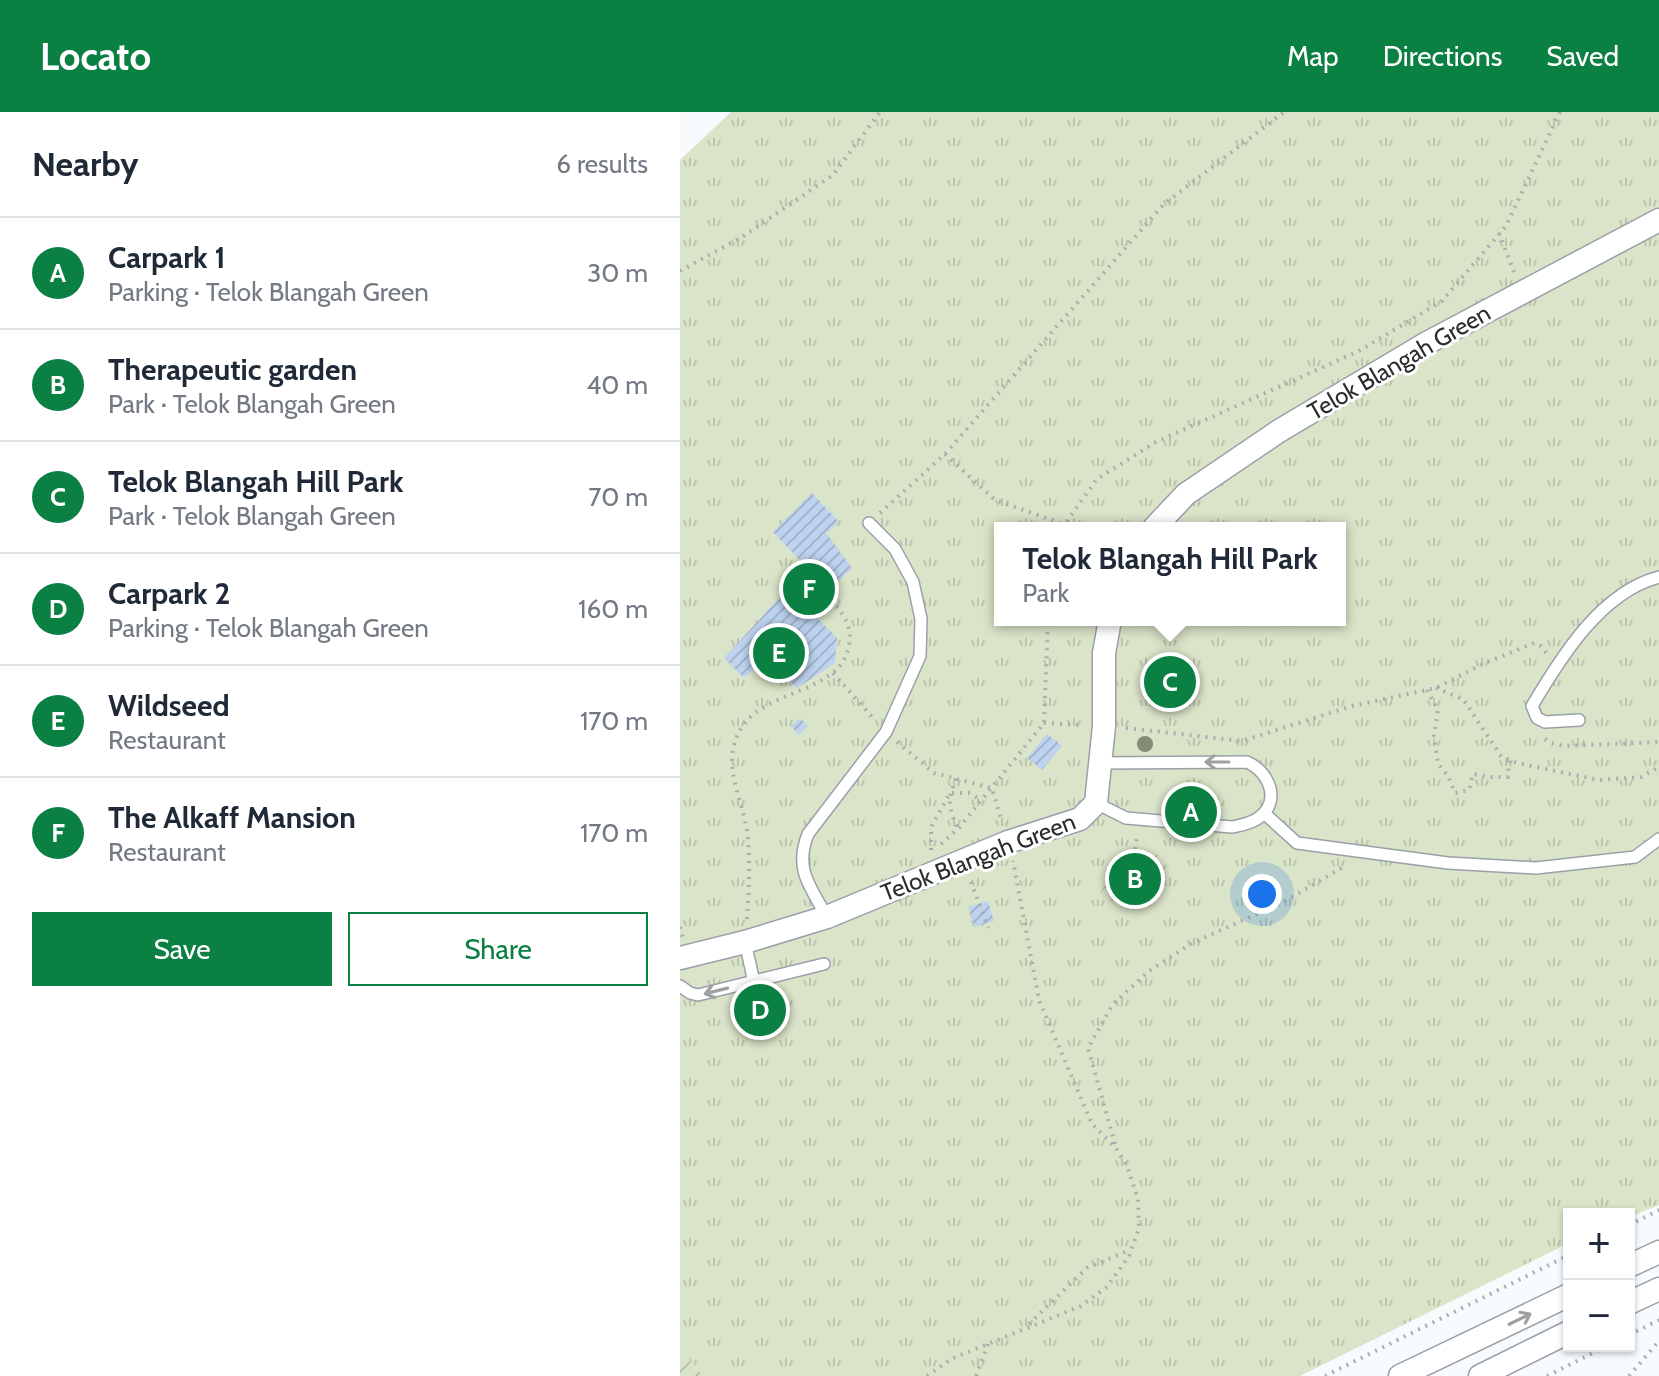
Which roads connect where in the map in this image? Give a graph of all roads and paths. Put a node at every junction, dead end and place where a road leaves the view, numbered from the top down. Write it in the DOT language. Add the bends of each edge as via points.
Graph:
graph roads {
  1 [pos="880,112"];
  2 [pos="1284,112"];
  3 [pos="1560,112"];
  4 [pos="1659,220"];
  5 [pos="1499,233"];
  6 [pos="1512,266"];
  7 [pos="680,271"];
  8 [pos="945,454"];
  9 [pos="1053,522"];
  10 [pos="1066,522"];
  11 [pos="1160,522"];
  12 [pos="869,523"];
  13 [pos="1659,577"];
  14 [pos="832,602"];
  15 [pos="1048,626"];
  16 [pos="1109,626"];
  17 [pos="1543,663"];
  18 [pos="1436,688"];
  19 [pos="1427,690"];
  20 [pos="1579,720"];
  21 [pos="1044,723"];
  22 [pos="1104,726"];
  23 [pos="1543,737"];
  24 [pos="1659,742"];
  25 [pos="1509,759"];
  26 [pos="1099,763"];
  27 [pos="1659,767"];
  28 [pos="934,773"];
  29 [pos="957,779"];
  30 [pos="992,788"];
  31 [pos="950,793"];
  32 [pos="981,801"];
  33 [pos="1096,803"];
  34 [pos="1264,813"];
  35 [pos="958,829"];
  36 [pos="1137,836"];
  37 [pos="1659,839"];
  38 [pos="1008,842"];
  39 [pos="1368,852"];
  40 [pos="1134,857"];
  41 [pos="970,880"];
  42 [pos="827,917"];
  43 [pos="988,928"];
  44 [pos="745,942"];
  45 [pos="680,958"];
  46 [pos="824,964"];
  47 [pos="754,982"];
  48 [pos="680,986"];
  49 [pos="1116,1148"];
  50 [pos="1659,1210"];
  51 [pos="1635,1222"];
  52 [pos="1131,1249"];
  53 [pos="1659,1252"];
  54 [pos="1563,1258"];
  55 [pos="1635,1263"];
  56 [pos="1659,1289"];
  57 [pos="1563,1298"];
  58 [pos="1635,1300"];
  59 [pos="1659,1320"];
  60 [pos="1028,1326"];
  61 [pos="1635,1332"];
  62 [pos="1563,1335"];
  63 [pos="1659,1341"];
  64 [pos="988,1343"];
  65 [pos="1595,1352"];
  66 [pos="927,1376"];
  67 [pos="976,1376"];
  68 [pos="1325,1376"];
  69 [pos="1400,1376"];
  70 [pos="1480,1376"];
  71 [pos="1547,1376"];
  72 [pos="1629,1376"];
  1 -- 7 [label="path" via="833,175 742,237"];
  2 -- 8 [label="path" via="1164,204"];
  3 -- 5 [label="path"];
  4 -- 11 [label="street, Telok Blangah Green" via="1427,343 1279,431 1186,494"];
  5 -- 6 [label="path"];
  5 -- 10 [label="path" via="1442,301 1359,351 1156,442 1097,479"];
  8 -- 9 [label="path" via="995,500"];
  8 -- 12 [label="path"];
  12 -- 42 [label="lane" via="895,549 913,582 921,619 920,656 886,732 803,847 804,875"];
  13 -- 20 [label="lane" via="1632,586 1605,605 1532,706 1545,722"];
  14 -- 44 [label="path" via="848,624 843,663 752,714 733,744 732,771 748,836"];
  15 -- 21 [label="path"];
  16 -- 22 [label="street, Telok Blangah Green"];
  17 -- 18 [label="path" via="1547,654 1534,643"];
  18 -- 19 [label="path"];
  18 -- 25 [label="path" via="1463,699 1501,756"];
  19 -- 22 [label="path" via="1352,706 1242,741"];
  19 -- 25 [label="path" via="1438,710 1438,764 1455,793 1469,790 1473,774 1508,777"];
  21 -- 22 [label="path"];
  21 -- 30 [label="path"];
  22 -- 26 [label="street, Telok Blangah Green"];
  23 -- 24 [label="path" via="1563,746"];
  25 -- 27 [label="path" via="1599,780 1641,777"];
  26 -- 33 [label="street, Telok Blangah Green"];
  34 -- 26 [label="lane, one-way" via="1270,804 1270,782 1247,762"];
  28 -- 29 [label="path"];
  29 -- 30 [label="path"];
  29 -- 31 [label="path"];
  30 -- 32 [label="path"];
  30 -- 38 [label="path"];
  31 -- 32 [label="path" via="969,793"];
  31 -- 35 [label="path"];
  31 -- 35 [label="path" via="931,827 931,852"];
  32 -- 35 [label="path"];
  33 -- 34 [label="lane" via="1126,818 1232,827"];
  33 -- 38 [label="street, Telok Blangah Green" via="1080,819"];
  34 -- 39 [label="lane" via="1297,843"];
  36 -- 40 [label="path"];
  37 -- 39 [label="lane" via="1635,857 1536,868"];
  38 -- 42 [label="street, Telok Blangah Green"];
  38 -- 49 [label="path" via="1039,1000 1092,1124"];
  39 -- 49 [label="path" via="1282,903 1192,943 1149,971 1113,1004 1088,1048"];
  41 -- 43 [label="path"];
  42 -- 44 [label="street, Telok Blangah Green"];
  44 -- 45 [label="street, Telok Blangah Green"];
  44 -- 47 [label="lane"];
  46 -- 47 [label="lane"];
  47 -- 48 [label="lane, one-way" via="698,995"];
  49 -- 52 [label="path" via="1138,1199 1139,1228"];
  50 -- 51 [label="path"];
  52 -- 60 [label="path" via="1087,1268"];
  52 -- 60 [label="path" via="1107,1287 1081,1306"];
  53 -- 55 [label="street"];
  54 -- 68 [label="path"];
  56 -- 58 [label="street"];
  69 -- 57 [label="street, one-way"];
  59 -- 61 [label="path"];
  60 -- 64 [label="path"];
  62 -- 70 [label="street"];
  63 -- 72 [label="path"];
  64 -- 66 [label="path"];
  64 -- 67 [label="path"];
  65 -- 71 [label="path"];
}
